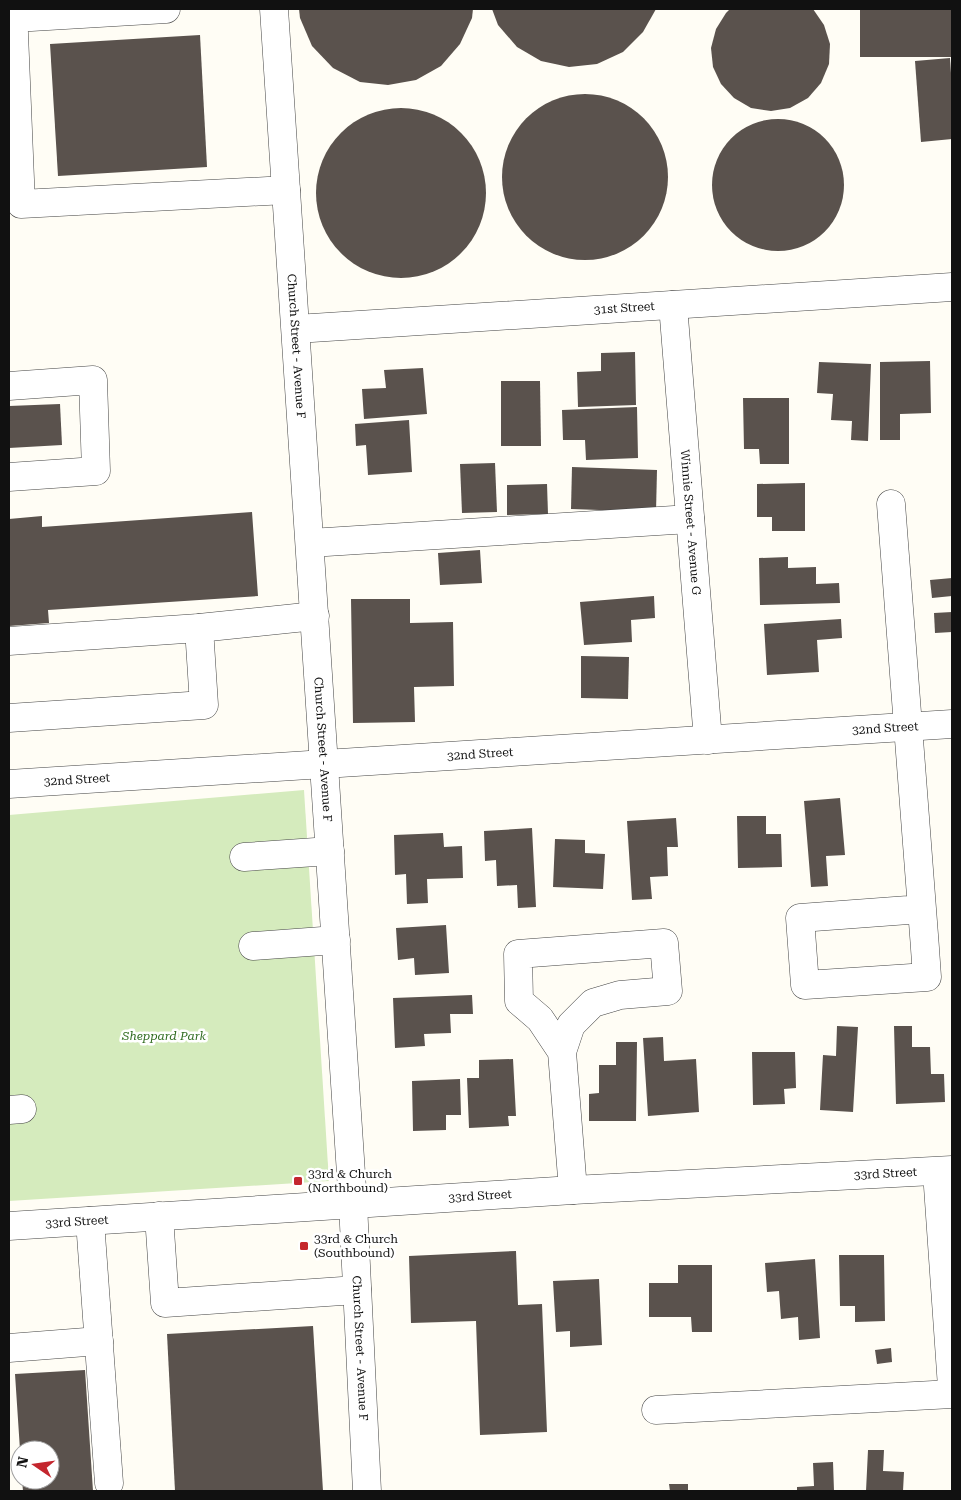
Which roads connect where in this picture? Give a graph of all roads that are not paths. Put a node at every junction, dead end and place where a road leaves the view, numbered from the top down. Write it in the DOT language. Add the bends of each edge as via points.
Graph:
graph roads {
  1 [pos="166,9"];
  2 [pos="274,9"];
  3 [pos="13,13"];
  4 [pos="286,190"];
  5 [pos="952,287"];
  6 [pos="673,305"];
  7 [pos="296,329"];
  8 [pos="9,386"];
  9 [pos="9,477"];
  10 [pos="891,504"];
  11 [pos="690,519"];
  12 [pos="310,543"];
  13 [pos="315,616"];
  14 [pos="199,628"];
  15 [pos="9,641"];
  16 [pos="9,718"];
  17 [pos="952,724"];
  18 [pos="910,727"];
  19 [pos="708,740"];
  20 [pos="324,763"];
  21 [pos="9,784"];
  22 [pos="330,851"];
  23 [pos="244,857"];
  24 [pos="922,909"];
  25 [pos="336,940"];
  26 [pos="253,946"];
  27 [pos="562,1052"];
  28 [pos="945,1171"];
  29 [pos="574,1190"];
  30 [pos="353,1204"];
  31 [pos="159,1216"];
  32 [pos="90,1221"];
  33 [pos="9,1226"];
  34 [pos="358,1290"];
  35 [pos="99,1342"];
  36 [pos="9,1348"];
  37 [pos="952,1387"];
  38 [pos="952,1394"];
  39 [pos="656,1410"];
  40 [pos="109,1483"];
  41 [pos="367,1491"];
  1 -- 3 [label="street"];
  2 -- 4 [label="street, Church Street - Avenue F"];
  3 -- 4 [label="street" via="22,204"];
  4 -- 7 [label="street, Church Street - Avenue F"];
  5 -- 6 [label="street, 31st Street"];
  6 -- 7 [label="street, 31st Street"];
  6 -- 11 [label="street, Winnie Street - Avenue G"];
  7 -- 12 [label="street, Church Street - Avenue F"];
  8 -- 9 [label="street" via="93,380 96,471"];
  10 -- 18 [label="street"];
  11 -- 12 [label="street"];
  11 -- 19 [label="street, Winnie Street - Avenue G"];
  12 -- 13 [label="street, Church Street - Avenue F"];
  13 -- 14 [label="street"];
  13 -- 20 [label="street, Church Street - Avenue F"];
  14 -- 15 [label="street"];
  14 -- 16 [label="street" via="204,705"];
  17 -- 18 [label="street, 32nd Street"];
  18 -- 19 [label="street, 32nd Street"];
  18 -- 24 [label="street"];
  19 -- 20 [label="street, 32nd Street"];
  20 -- 21 [label="street, 32nd Street"];
  20 -- 22 [label="street, Church Street - Avenue F"];
  22 -- 23 [label="street"];
  22 -- 25 [label="street, Church Street - Avenue F"];
  24 -- 24 [label="street" via="800,918 805,985 927,977"];
  25 -- 26 [label="street"];
  25 -- 30 [label="street, Church Street - Avenue F"];
  27 -- 27 [label="street" via="571,1026 593,1003 620,995 668,992 664,944 518,954 519,1001 540,1018"];
  27 -- 29 [label="street"];
  28 -- 29 [label="street, 33rd Street"];
  28 -- 37 [label="street"];
  29 -- 30 [label="street, 33rd Street"];
  30 -- 31 [label="street, 33rd Street"];
  30 -- 34 [label="street, Church Street - Avenue F"];
  31 -- 32 [label="street, 33rd Street"];
  31 -- 34 [label="street" via="165,1303"];
  32 -- 33 [label="street, 33rd Street"];
  32 -- 35 [label="street"];
  34 -- 41 [label="street, Church Street - Avenue F"];
  35 -- 36 [label="street"];
  35 -- 40 [label="street"];
  38 -- 39 [label="street"];
}
